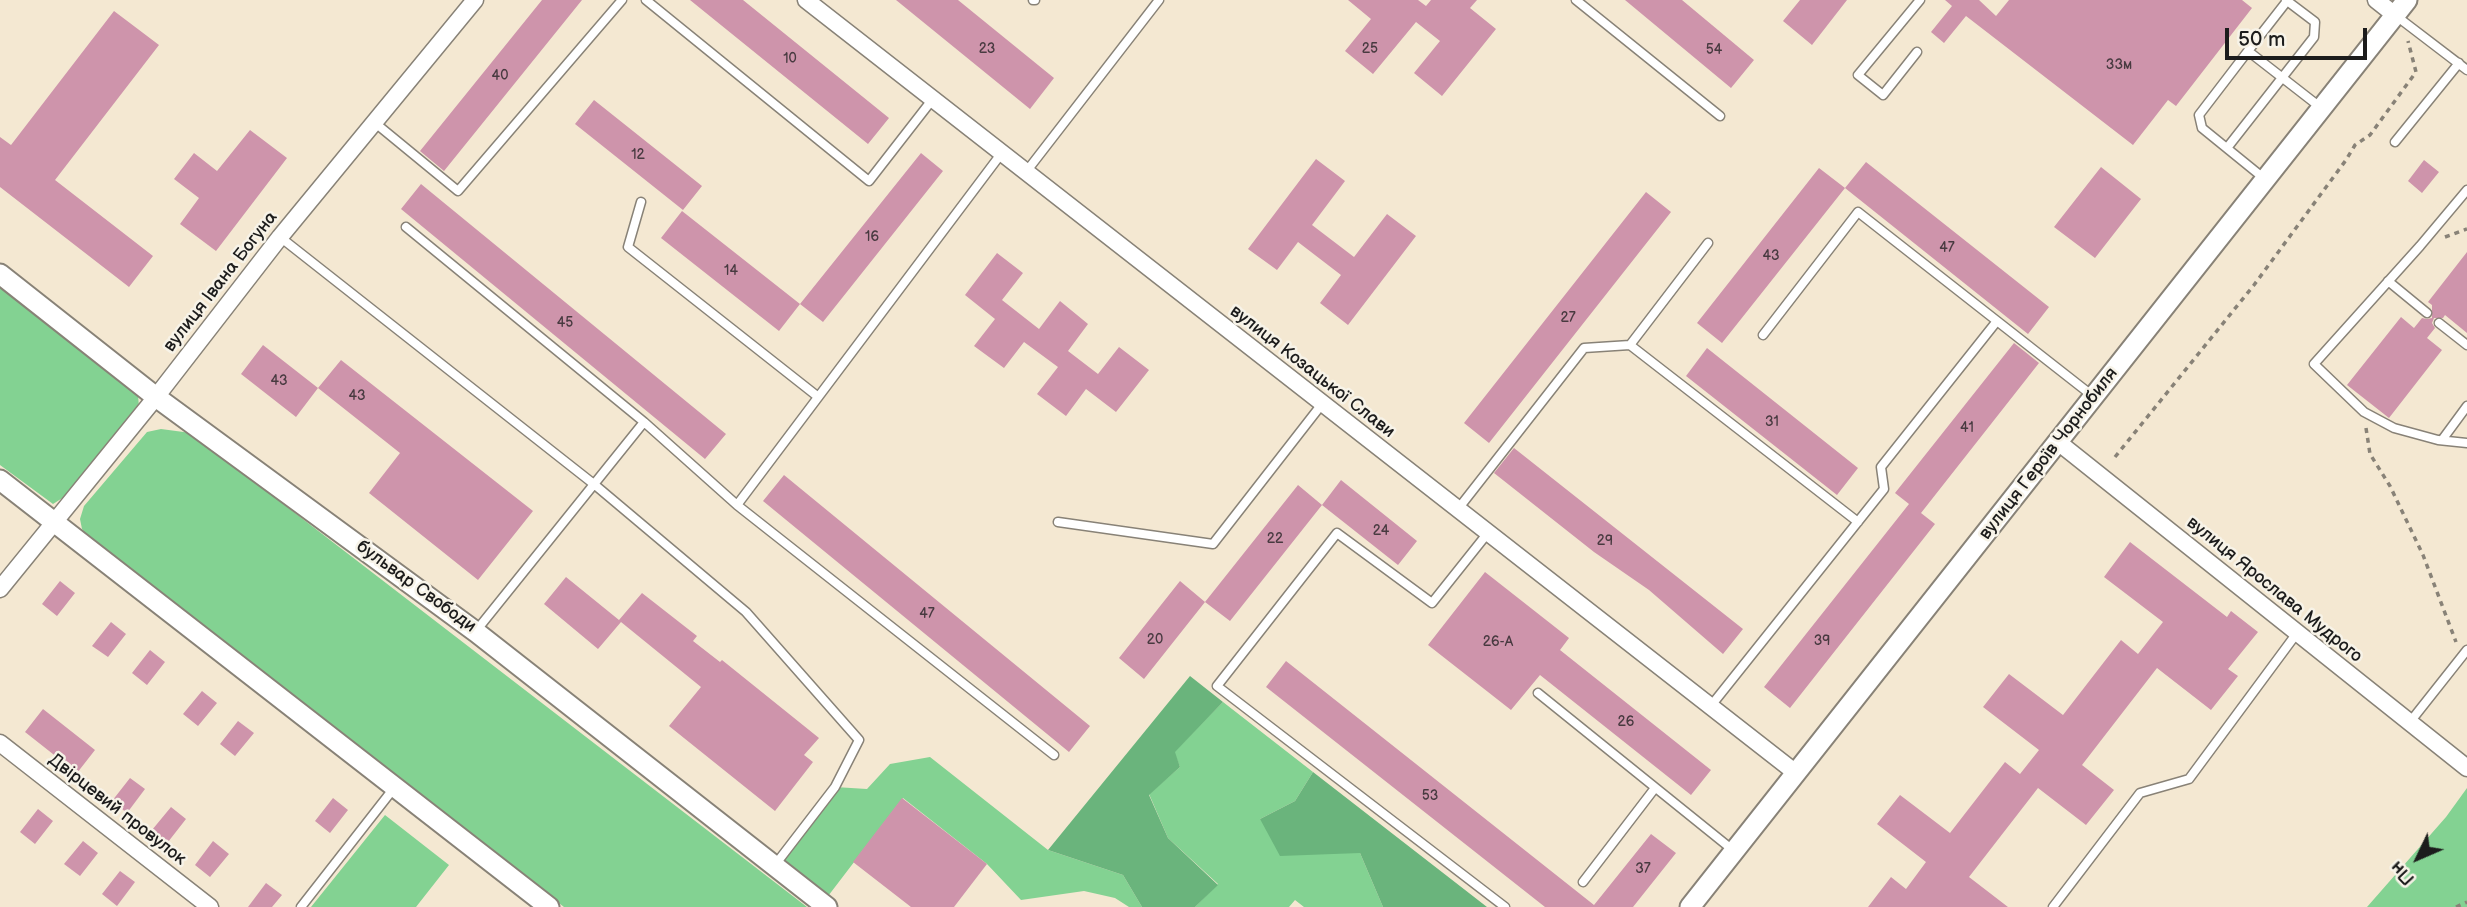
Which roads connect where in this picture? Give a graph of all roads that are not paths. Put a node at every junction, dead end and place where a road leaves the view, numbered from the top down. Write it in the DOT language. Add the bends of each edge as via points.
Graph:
graph roads {
  1 [pos="475,0"];
  2 [pos="622,0"];
  3 [pos="646,0"];
  4 [pos="806,0"];
  5 [pos="1159,0"];
  6 [pos="1576,0"];
  7 [pos="1920,0"];
  8 [pos="2286,0"];
  9 [pos="2376,0"];
  10 [pos="2401,8"];
  11 [pos="2248,51"];
  12 [pos="1917,52"];
  13 [pos="2459,63"];
  14 [pos="2467,70"];
  15 [pos="932,100"];
  16 [pos="2322,109"];
  17 [pos="1720,116"];
  18 [pos="374,121"];
  19 [pos="2395,142"];
  20 [pos="2227,148"];
  21 [pos="1001,154"];
  22 [pos="1026,172"];
  23 [pos="2266,180"];
  24 [pos="2467,190"];
  25 [pos="640,202"];
  26 [pos="406,227"];
  27 [pos="280,237"];
  28 [pos="1708,243"];
  29 [pos="0,274"];
  30 [pos="2388,281"];
  31 [pos="2427,313"];
  32 [pos="1997,321"];
  33 [pos="2439,323"];
  34 [pos="1763,335"];
  35 [pos="1630,345"];
  36 [pos="2467,345"];
  37 [pos="817,396"];
  38 [pos="156,397"];
  39 [pos="2094,397"];
  40 [pos="1322,404"];
  41 [pos="2467,406"];
  42 [pos="644,422"];
  43 [pos="2442,440"];
  44 [pos="2058,442"];
  45 [pos="2467,443"];
  46 [pos="0,480"];
  47 [pos="595,485"];
  48 [pos="737,505"];
  49 [pos="1457,510"];
  50 [pos="54,522"];
  51 [pos="1058,522"];
  52 [pos="1858,522"];
  53 [pos="1487,534"];
  54 [pos="0,589"];
  55 [pos="476,632"];
  56 [pos="2297,633"];
  57 [pos="2467,650"];
  58 [pos="1538,693"];
  59 [pos="1710,707"];
  60 [pos="2410,722"];
  61 [pos="0,743"];
  62 [pos="1054,755"];
  63 [pos="2467,768"];
  64 [pos="1796,773"];
  65 [pos="396,786"];
  66 [pos="1655,788"];
  67 [pos="1734,851"];
  68 [pos="774,867"];
  69 [pos="1583,882"];
  70 [pos="210,907"];
  71 [pos="301,907"];
  72 [pos="549,907"];
  73 [pos="827,907"];
  74 [pos="1505,907"];
  75 [pos="1690,907"];
  76 [pos="2053,907"];
  1 -- 18 [label="street, вулиця Івана Богуна"];
  2 -- 18 [label="lane" via="458,191"];
  3 -- 15 [label="lane" via="869,181"];
  4 -- 15 [label="street, вулиця Козацької Слави"];
  5 -- 22 [label="lane"];
  6 -- 17 [label="lane"];
  7 -- 12 [label="lane" via="1858,75 1883,95"];
  8 -- 11 [label="lane"];
  8 -- 20 [label="lane" via="2315,22 2314,37"];
  9 -- 10 [label="street"];
  10 -- 13 [label="lane"];
  10 -- 16 [label="street, вулиця Героїв Чорнобиля"];
  11 -- 16 [label="lane"];
  11 -- 20 [label="lane" via="2199,115 2202,128"];
  13 -- 14 [label="lane"];
  13 -- 19 [label="lane"];
  15 -- 21 [label="street, вулиця Козацької Слави"];
  16 -- 23 [label="street, вулиця Героїв Чорнобиля"];
  18 -- 27 [label="street, вулиця Івана Богуна"];
  20 -- 23 [label="lane"];
  21 -- 22 [label="street, вулиця Козацької Слави"];
  21 -- 37 [label="lane"];
  22 -- 40 [label="street, вулиця Козацької Слави"];
  23 -- 39 [label="street, вулиця Героїв Чорнобиля"];
  24 -- 30 [label="lane"];
  25 -- 37 [label="lane" via="628,247"];
  26 -- 42 [label="lane"];
  27 -- 38 [label="street, вулиця Івана Богуна"];
  27 -- 47 [label="lane"];
  28 -- 35 [label="lane"];
  29 -- 38 [label="street, бульвар Свободи"];
  30 -- 31 [label="lane"];
  30 -- 43 [label="lane" via="2314,364 2364,412 2394,428"];
  32 -- 34 [label="lane" via="1858,212"];
  32 -- 39 [label="lane"];
  32 -- 52 [label="lane" via="1881,467 1884,489"];
  33 -- 36 [label="lane"];
  35 -- 49 [label="lane" via="1584,348"];
  35 -- 52 [label="lane"];
  37 -- 48 [label="lane"];
  38 -- 50 [label="street, вулиця Івана Богуна"];
  38 -- 55 [label="street, бульвар Свободи"];
  39 -- 44 [label="street, вулиця Героїв Чорнобиля"];
  40 -- 49 [label="street, вулиця Козацької Слави"];
  40 -- 51 [label="lane" via="1213,544"];
  41 -- 43 [label="lane"];
  42 -- 47 [label="lane"];
  42 -- 48 [label="lane"];
  43 -- 45 [label="lane"];
  44 -- 56 [label="street, вулиця Ярослава Мудрого"];
  44 -- 64 [label="street, вулиця Героїв Чорнобиля"];
  46 -- 50 [label="street"];
  47 -- 55 [label="lane"];
  47 -- 68 [label="lane" via="746,612 859,740 835,787"];
  48 -- 62 [label="lane"];
  49 -- 53 [label="street, вулиця Козацької Слави"];
  50 -- 54 [label="street, вулиця Івана Богуна"];
  50 -- 65 [label="street"];
  52 -- 59 [label="lane"];
  53 -- 59 [label="street, вулиця Козацької Слави"];
  53 -- 74 [label="lane" via="1432,604 1337,533 1217,685"];
  55 -- 68 [label="street, бульвар Свободи"];
  56 -- 60 [label="street, вулиця Ярослава Мудрого"];
  56 -- 76 [label="lane" via="2189,779 2140,793"];
  57 -- 60 [label="lane"];
  58 -- 66 [label="lane"];
  59 -- 64 [label="street, вулиця Козацької Слави"];
  60 -- 63 [label="street, вулиця Ярослава Мудрого"];
  61 -- 70 [label="street, Двірцевий провулок"];
  64 -- 67 [label="street, вулиця Героїв Чорнобиля"];
  65 -- 71 [label="lane"];
  65 -- 72 [label="street"];
  66 -- 67 [label="lane"];
  66 -- 69 [label="lane"];
  67 -- 75 [label="street, вулиця Героїв Чорнобиля"];
  68 -- 73 [label="street, бульвар Свободи"];
}
